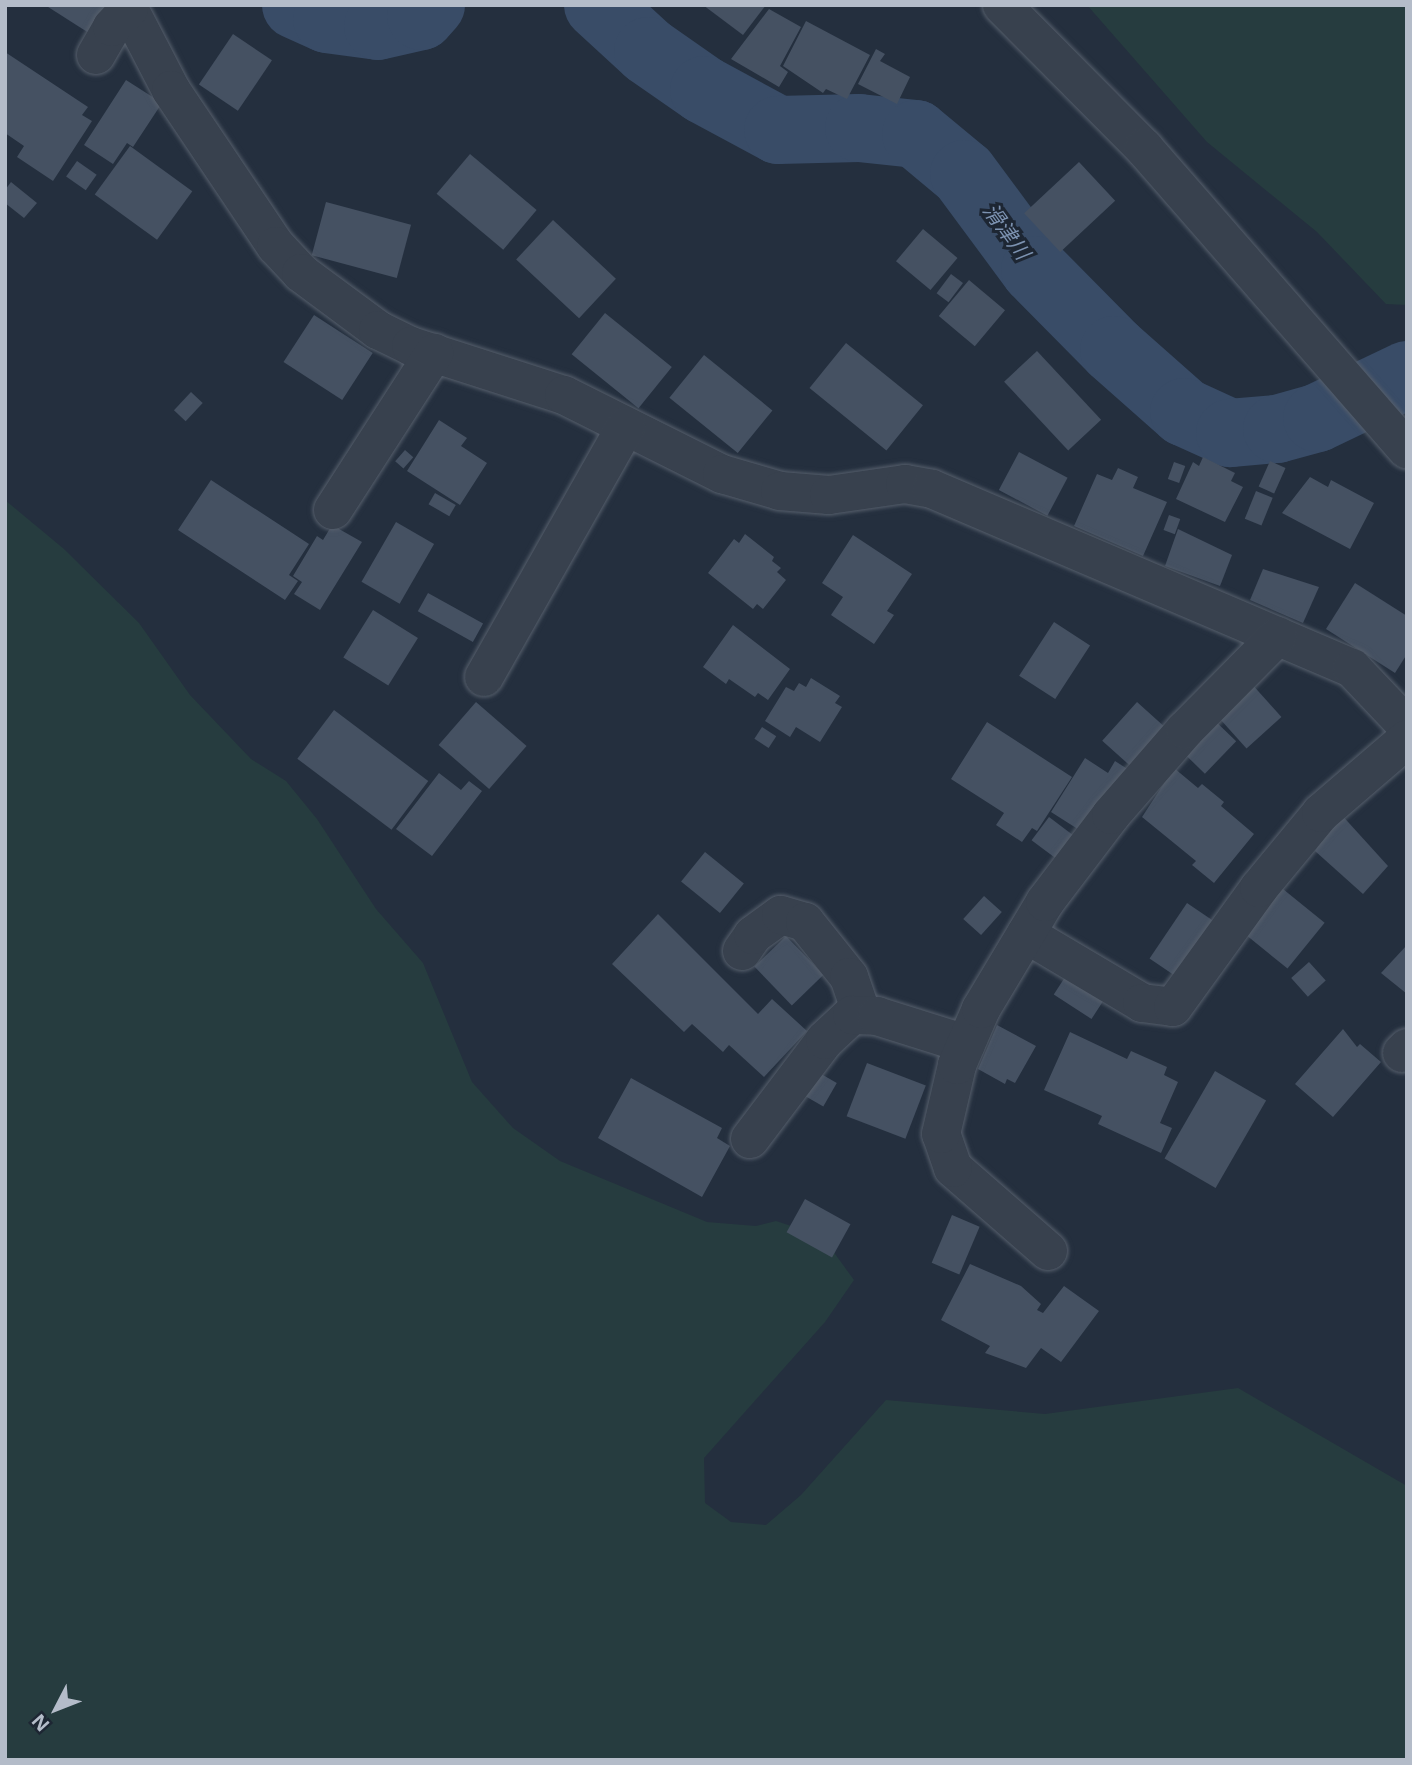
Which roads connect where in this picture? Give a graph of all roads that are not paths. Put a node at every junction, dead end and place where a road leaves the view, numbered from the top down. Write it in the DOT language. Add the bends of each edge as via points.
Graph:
graph roads {
  1 [pos="1002,5"];
  2 [pos="128,7"];
  3 [pos="96,55"];
  4 [pos="434,353"];
  5 [pos="626,426"];
  6 [pos="1407,449"];
  7 [pos="333,510"];
  8 [pos="1278,636"];
  9 [pos="484,677"];
  10 [pos="1407,726"];
  11 [pos="1407,739"];
  12 [pos="1026,934"];
  13 [pos="742,951"];
  14 [pos="862,1014"];
  15 [pos="966,1044"];
  16 [pos="750,1139"];
  17 [pos="1048,1251"];
  1 -- 6 [label="street" via="1144,148"];
  2 -- 3 [label="street"];
  2 -- 4 [label="street" via="178,102 276,246 352,314 377,330"];
  4 -- 5 [label="street" via="564,396"];
  4 -- 7 [label="street"];
  5 -- 8 [label="street" via="722,474 780,491 830,495 905,484 932,489"];
  5 -- 9 [label="street"];
  8 -- 10 [label="street" via="1352,668"];
  8 -- 12 [label="street" via="1111,815"];
  11 -- 12 [label="street" via="1321,813 1259,888 1173,1007 1142,1003"];
  12 -- 15 [label="street" via="981,1009"];
  13 -- 14 [label="street" via="753,935 780,915 805,922 849,977"];
  14 -- 15 [label="street"];
  14 -- 16 [label="street" via="842,1021"];
  15 -- 17 [label="street" via="941,1134 944,1150 953,1168"];
}
